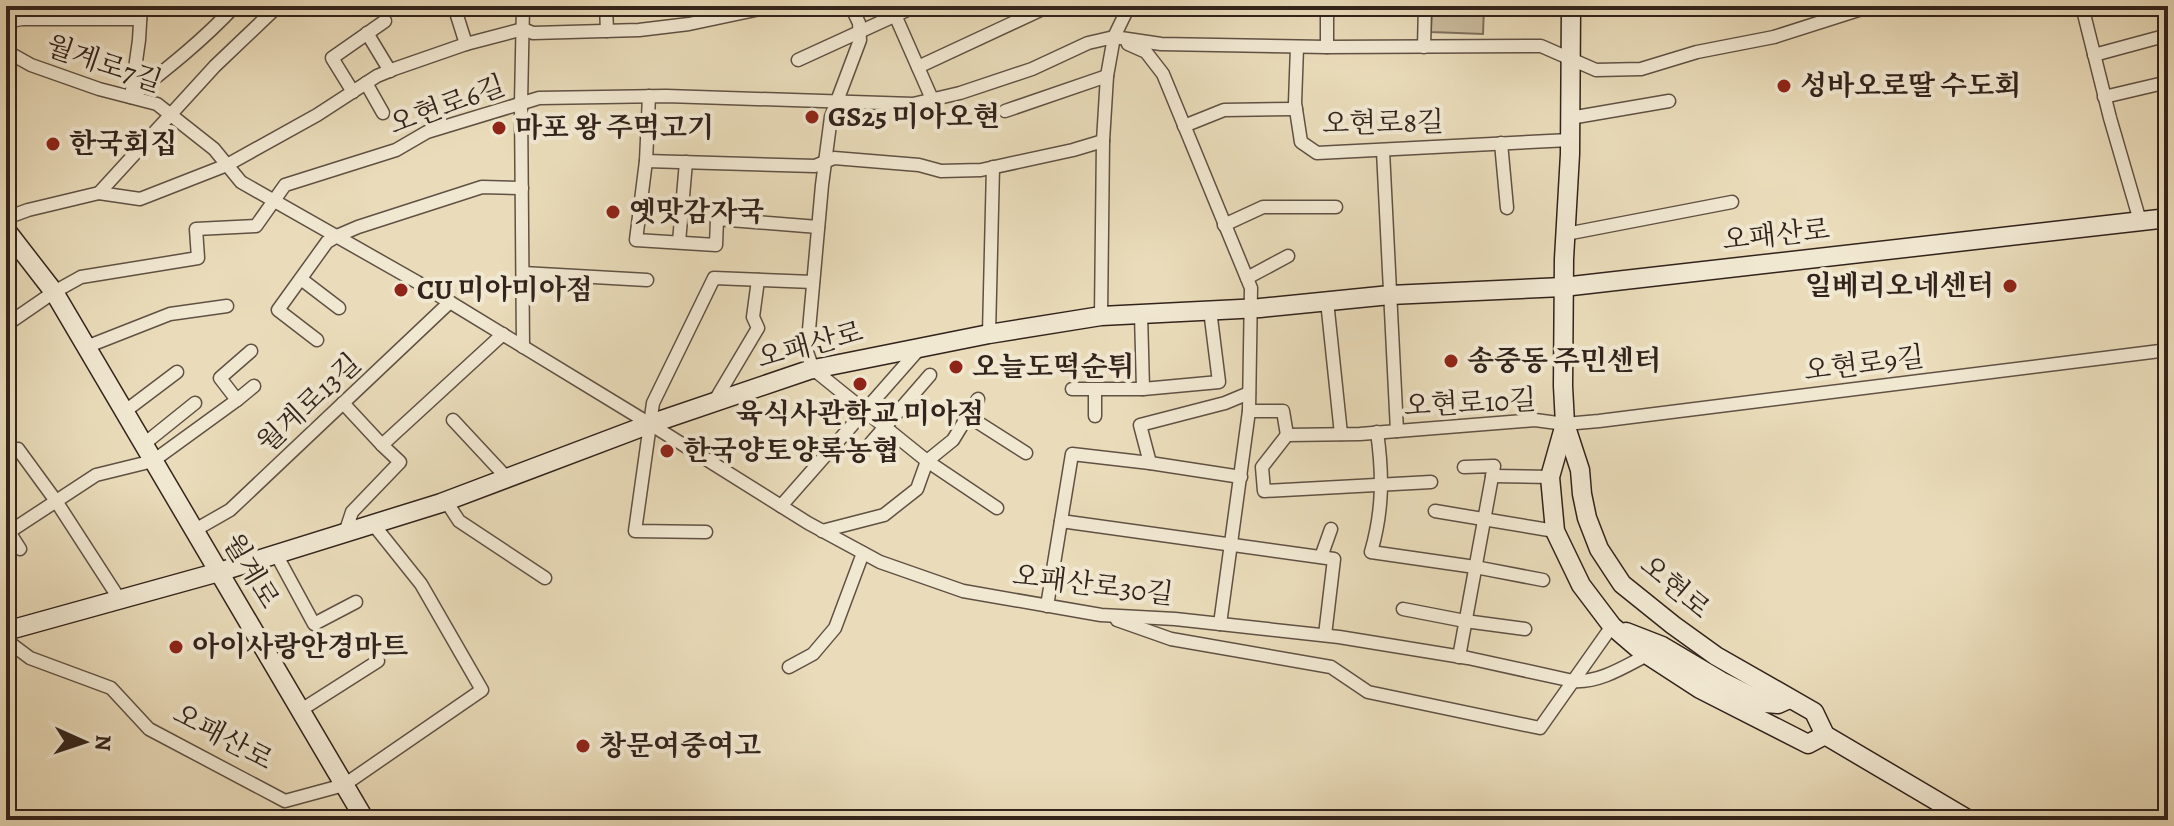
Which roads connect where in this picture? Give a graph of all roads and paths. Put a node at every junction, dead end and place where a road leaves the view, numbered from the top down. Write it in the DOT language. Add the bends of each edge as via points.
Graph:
graph roads {
  1 [pos="235,6"];
  2 [pos="278,6"];
  3 [pos="454,6"];
  4 [pos="523,6"];
  5 [pos="606,6"];
  6 [pos="774,6"];
  7 [pos="851,6"];
  8 [pos="916,6"];
  9 [pos="1049,6"];
  10 [pos="1119,6"];
  11 [pos="1129,6"];
  12 [pos="1327,6"];
  13 [pos="1425,6"];
  14 [pos="1571,6"];
  15 [pos="2082,6"];
  16 [pos="1865,7"];
  17 [pos="140,13"];
  18 [pos="895,15"];
  19 [pos="385,21"];
  20 [pos="6,22"];
  21 [pos="523,29"];
  22 [pos="607,31"];
  23 [pos="860,31"];
  24 [pos="367,33"];
  25 [pos="2168,35"];
  26 [pos="1114,37"];
  27 [pos="466,44"];
  28 [pos="1297,47"];
  29 [pos="1327,47"];
  30 [pos="1424,47"];
  31 [pos="6,51"];
  32 [pos="2094,55"];
  33 [pos="1570,58"];
  34 [pos="798,60"];
  35 [pos="918,67"];
  36 [pos="390,71"];
  37 [pos="1107,76"];
  38 [pos="2168,82"];
  39 [pos="366,83"];
  40 [pos="353,92"];
  41 [pos="649,96"];
  42 [pos="131,97"];
  43 [pos="2104,97"];
  44 [pos="932,99"];
  45 [pos="1669,101"];
  46 [pos="836,102"];
  47 [pos="521,103"];
  48 [pos="1296,109"];
  49 [pos="1005,111"];
  50 [pos="383,113"];
  51 [pos="171,114"];
  52 [pos="1570,118"];
  53 [pos="1184,126"];
  54 [pos="1570,140"];
  55 [pos="1103,141"];
  56 [pos="1501,143"];
  57 [pos="1383,151"];
  58 [pos="646,161"];
  59 [pos="686,162"];
  60 [pos="825,163"];
  61 [pos="227,165"];
  62 [pos="993,167"];
  63 [pos="522,188"];
  64 [pos="99,193"];
  65 [pos="274,199"];
  66 [pos="1732,202"];
  67 [pos="1336,207"];
  68 [pos="1507,208"];
  69 [pos="6,218"];
  70 [pos="2168,218"];
  71 [pos="2140,221"];
  72 [pos="1224,225"];
  73 [pos="818,227"];
  74 [pos="6,230"];
  75 [pos="1566,234"];
  76 [pos="337,236"];
  77 [pos="679,242"];
  78 [pos="1288,256"];
  79 [pos="523,273"];
  80 [pos="1247,278"];
  81 [pos="301,279"];
  82 [pos="647,280"];
  83 [pos="758,280"];
  84 [pos="813,282"];
  85 [pos="1564,287"];
  86 [pos="54,292"];
  87 [pos="1390,295"];
  88 [pos="1327,301"];
  89 [pos="450,302"];
  90 [pos="227,306"];
  91 [pos="339,308"];
  92 [pos="1252,308"];
  93 [pos="1210,310"];
  94 [pos="1141,314"];
  95 [pos="1101,316"];
  96 [pos="6,325"];
  97 [pos="503,334"];
  98 [pos="989,334"];
  99 [pos="317,340"];
  100 [pos="86,347"];
  101 [pos="523,347"];
  102 [pos="920,348"];
  103 [pos="2168,350"];
  104 [pos="251,351"];
  105 [pos="813,369"];
  106 [pos="177,372"];
  107 [pos="930,375"];
  108 [pos="254,386"];
  109 [pos="1072,389"];
  110 [pos="1095,389"];
  111 [pos="1143,389"];
  112 [pos="1249,393"];
  113 [pos="978,399"];
  114 [pos="237,400"];
  115 [pos="714,402"];
  116 [pos="195,403"];
  117 [pos="343,403"];
  118 [pos="865,409"];
  119 [pos="1249,411"];
  120 [pos="124,412"];
  121 [pos="968,416"];
  122 [pos="1095,416"];
  123 [pos="453,420"];
  124 [pos="650,424"];
  125 [pos="1565,424"];
  126 [pos="885,426"];
  127 [pos="1397,431"];
  128 [pos="1377,432"];
  129 [pos="1341,434"];
  130 [pos="1287,435"];
  131 [pos="382,445"];
  132 [pos="148,453"];
  133 [pos="1026,453"];
  134 [pos="6,457"];
  135 [pos="857,459"];
  136 [pos="927,461"];
  137 [pos="1150,463"];
  138 [pos="1464,467"];
  139 [pos="1492,476"];
  140 [pos="1241,477"];
  141 [pos="1550,477"];
  142 [pos="507,478"];
  143 [pos="1431,482"];
  144 [pos="1381,483"];
  145 [pos="56,501"];
  146 [pos="446,501"];
  147 [pos="781,506"];
  148 [pos="997,508"];
  149 [pos="1435,511"];
  150 [pos="1483,519"];
  151 [pos="1061,521"];
  152 [pos="373,524"];
  153 [pos="1331,529"];
  154 [pos="195,530"];
  155 [pos="7,531"];
  156 [pos="822,531"];
  157 [pos="1555,531"];
  158 [pos="706,532"];
  159 [pos="345,533"];
  160 [pos="1231,544"];
  161 [pos="20,549"];
  162 [pos="863,553"];
  163 [pos="276,554"];
  164 [pos="1328,558"];
  165 [pos="1475,567"];
  166 [pos="219,572"];
  167 [pos="545,578"];
  168 [pos="1543,580"];
  169 [pos="120,600"];
  170 [pos="356,602"];
  171 [pos="1047,606"];
  172 [pos="1403,609"];
  173 [pos="1101,615"];
  174 [pos="1465,621"];
  175 [pos="1220,624"];
  176 [pos="1612,626"];
  177 [pos="1525,629"];
  178 [pos="6,631"];
  179 [pos="1325,635"];
  180 [pos="6,640"];
  181 [pos="1647,655"];
  182 [pos="1459,657"];
  183 [pos="378,661"];
  184 [pos="789,667"];
  185 [pos="1573,681"];
  186 [pos="1789,699"];
  187 [pos="301,710"];
  188 [pos="1825,735"];
  189 [pos="344,785"];
  190 [pos="365,820"];
  191 [pos="1969,820"];
  1 -- 42 [label="street" via="180,60"];
  2 -- 51 [label="street"];
  3 -- 27 [label="street"];
  4 -- 21 [label="street"];
  5 -- 22 [label="street"];
  6 -- 22 [label="street" via="689,24"];
  7 -- 23 [label="street"];
  8 -- 18 [label="street"];
  9 -- 35 [label="street"];
  10 -- 26 [label="street"];
  11 -- 26 [label="street"];
  12 -- 29 [label="street"];
  13 -- 30 [label="street"];
  14 -- 33 [label="street, 오현로"];
  15 -- 32 [label="street"];
  16 -- 33 [label="street, 오현로6길" via="1774,37 1641,69 1596,70"];
  17 -- 20 [label="street, 월계로7길"];
  17 -- 42 [label="street"];
  18 -- 23 [label="street"];
  18 -- 35 [label="street"];
  19 -- 24 [label="street"];
  21 -- 22 [label="street"];
  21 -- 27 [label="street"];
  21 -- 47 [label="street"];
  23 -- 34 [label="street"];
  23 -- 46 [label="street"];
  24 -- 36 [label="street"];
  24 -- 40 [label="street" via="332,58"];
  25 -- 32 [label="street"];
  26 -- 28 [label="street, 오현로6길" via="1161,44"];
  26 -- 37 [label="street"];
  26 -- 44 [label="street, 오현로6길"];
  26 -- 53 [label="street" via="1146,52 1163,74"];
  27 -- 36 [label="street"];
  28 -- 29 [label="street, 오현로6길"];
  28 -- 48 [label="street, 오현로8길"];
  29 -- 30 [label="street, 오현로6길"];
  30 -- 33 [label="street, 오현로6길" via="1541,46"];
  31 -- 42 [label="street, 월계로7길" via="31,65"];
  32 -- 43 [label="street"];
  33 -- 52 [label="street, 오현로"];
  35 -- 44 [label="street"];
  36 -- 39 [label="street"];
  37 -- 49 [label="street"];
  37 -- 55 [label="street"];
  38 -- 43 [label="street"];
  39 -- 40 [label="street"];
  39 -- 50 [label="street"];
  40 -- 61 [label="street"];
  41 -- 46 [label="street, 오현로6길"];
  41 -- 47 [label="street, 오현로6길" via="539,98"];
  41 -- 58 [label="street"];
  42 -- 51 [label="street, 월계로7길"];
  43 -- 71 [label="street"];
  44 -- 46 [label="street, 오현로6길" via="913,104"];
  45 -- 52 [label="street"];
  46 -- 60 [label="street"];
  47 -- 63 [label="street"];
  47 -- 65 [label="street, 오현로6길" via="285,185"];
  48 -- 53 [label="street, 오현로8길" via="1224,110"];
  48 -- 57 [label="street, 오현로8길" via="1301,142 1317,153"];
  51 -- 61 [label="street, 월계로7길"];
  51 -- 64 [label="street"];
  52 -- 54 [label="street, 오현로"];
  53 -- 72 [label="street"];
  54 -- 56 [label="street, 오현로8길"];
  54 -- 75 [label="street, 오현로"];
  55 -- 62 [label="street"];
  55 -- 95 [label="street"];
  56 -- 57 [label="street, 오현로8길"];
  56 -- 68 [label="street"];
  57 -- 87 [label="street"];
  58 -- 59 [label="street"];
  58 -- 77 [label="street" via="636,240"];
  59 -- 60 [label="street"];
  59 -- 77 [label="street"];
  60 -- 62 [label="street" via="834,158 941,171"];
  60 -- 73 [label="street"];
  61 -- 64 [label="street" via="140,199"];
  61 -- 65 [label="street, 월계로7길" via="241,182"];
  62 -- 98 [label="street"];
  63 -- 76 [label="street" via="482,187"];
  63 -- 79 [label="street"];
  64 -- 69 [label="street"];
  65 -- 76 [label="street, 월계로7길"];
  65 -- 86 [label="street" via="256,226 196,229 198,258 81,277"];
  66 -- 75 [label="street"];
  67 -- 72 [label="street" via="1263,207"];
  70 -- 71 [label="street, 오패산로"];
  71 -- 85 [label="street, 오패산로"];
  72 -- 80 [label="street"];
  73 -- 77 [label="street" via="717,219 716,245"];
  73 -- 84 [label="street"];
  74 -- 86 [label="street, 월계로"];
  75 -- 85 [label="street, 오현로"];
  76 -- 81 [label="street"];
  76 -- 89 [label="street, 월계로7길"];
  78 -- 80 [label="street"];
  79 -- 82 [label="street"];
  79 -- 101 [label="street"];
  80 -- 92 [label="street"];
  81 -- 91 [label="street"];
  81 -- 99 [label="street" via="278,310"];
  83 -- 84 [label="street"];
  83 -- 115 [label="street, 오패산로" via="753,317 758,328"];
  83 -- 124 [label="street" via="714,278 653,403"];
  84 -- 105 [label="street" via="807,352"];
  85 -- 87 [label="street, 오패산로"];
  85 -- 125 [label="street, 오현로"];
  86 -- 96 [label="street"];
  86 -- 100 [label="street, 월계로"];
  87 -- 88 [label="street, 오패산로"];
  87 -- 127 [label="street"];
  88 -- 92 [label="street, 오패산로"];
  88 -- 129 [label="street"];
  89 -- 97 [label="street, 월계로7길"];
  89 -- 117 [label="street, 월계로13길"];
  90 -- 100 [label="street" via="170,314"];
  92 -- 93 [label="street, 오패산로"];
  92 -- 112 [label="street"];
  93 -- 94 [label="street, 오패산로"];
  93 -- 111 [label="street" via="1219,382"];
  94 -- 95 [label="street, 오패산로"];
  94 -- 111 [label="street"];
  95 -- 98 [label="street, 오패산로"];
  97 -- 101 [label="street, 월계로7길"];
  97 -- 131 [label="street"];
  98 -- 102 [label="street, 오패산로"];
  100 -- 120 [label="street, 월계로"];
  101 -- 124 [label="street, 월계로7길"];
  102 -- 105 [label="street, 오패산로"];
  102 -- 118 [label="street, 오패산로"];
  103 -- 125 [label="street, 오현로9길"];
  104 -- 114 [label="street" via="220,378"];
  105 -- 115 [label="street, 오패산로"];
  105 -- 118 [label="street"];
  106 -- 120 [label="street"];
  107 -- 126 [label="street"];
  108 -- 114 [label="street"];
  109 -- 110 [label="street"];
  110 -- 111 [label="street"];
  110 -- 122 [label="street"];
  112 -- 119 [label="street"];
  112 -- 137 [label="street" via="1140,425"];
  113 -- 121 [label="street"];
  114 -- 132 [label="street"];
  115 -- 124 [label="street, 오패산로"];
  116 -- 132 [label="street"];
  117 -- 131 [label="street"];
  117 -- 154 [label="street, 월계로13길" via="230,510"];
  118 -- 126 [label="street"];
  118 -- 147 [label="street"];
  119 -- 130 [label="street" via="1283,411"];
  119 -- 140 [label="street"];
  120 -- 132 [label="street, 월계로"];
  121 -- 133 [label="street"];
  121 -- 136 [label="street" via="953,440"];
  123 -- 142 [label="street"];
  124 -- 142 [label="street, 오패산로"];
  124 -- 147 [label="street, 오패산로30길"];
  124 -- 158 [label="street" via="635,531"];
  125 -- 127 [label="street, 오현로10길" via="1535,420"];
  125 -- 141 [label="street, 오현로"];
  125 -- 186 [label="street, 오현로" via="1580,470 1587,518 1622,584 1716,656"];
  126 -- 135 [label="street"];
  126 -- 136 [label="street"];
  127 -- 128 [label="street, 오현로10길"];
  128 -- 129 [label="street, 오현로10길"];
  128 -- 144 [label="street, 오현로10길"];
  129 -- 130 [label="street, 오현로10길"];
  130 -- 144 [label="street" via="1262,467 1264,491"];
  131 -- 159 [label="street" via="400,462 352,512"];
  132 -- 145 [label="street" via="96,475"];
  132 -- 154 [label="street, 월계로"];
  134 -- 145 [label="street" via="18,449"];
  136 -- 148 [label="street"];
  136 -- 156 [label="street" via="917,489 884,515"];
  137 -- 140 [label="street"];
  137 -- 151 [label="street" via="1072,454"];
  138 -- 139 [label="street" via="1494,466"];
  139 -- 141 [label="street"];
  139 -- 150 [label="street"];
  140 -- 160 [label="street"];
  141 -- 157 [label="street, 오현로"];
  142 -- 146 [label="street, 오패산로"];
  143 -- 144 [label="street"];
  144 -- 165 [label="street, 오현로10길" via="1371,552"];
  145 -- 155 [label="street"];
  145 -- 169 [label="street"];
  146 -- 152 [label="street, 오패산로"];
  146 -- 167 [label="street" via="459,521"];
  147 -- 156 [label="street, 오패산로30길"];
  149 -- 150 [label="street"];
  150 -- 157 [label="street"];
  150 -- 165 [label="street"];
  151 -- 160 [label="street"];
  151 -- 171 [label="street"];
  152 -- 159 [label="street, 오패산로"];
  152 -- 189 [label="street" via="421,584 482,690"];
  153 -- 164 [label="street"];
  154 -- 166 [label="street, 월계로"];
  155 -- 161 [label="street"];
  156 -- 162 [label="street, 오패산로30길"];
  157 -- 176 [label="street, 오현로" via="1581,585"];
  159 -- 163 [label="street, 오패산로"];
  160 -- 164 [label="street"];
  160 -- 175 [label="street"];
  162 -- 171 [label="street, 오패산로30길" via="963,591"];
  162 -- 184 [label="street" via="835,628 813,654"];
  163 -- 166 [label="street, 오패산로"];
  163 -- 170 [label="street" via="314,624"];
  164 -- 179 [label="street"];
  165 -- 168 [label="street"];
  165 -- 174 [label="street"];
  166 -- 169 [label="street, 오패산로"];
  166 -- 187 [label="street, 월계로"];
  169 -- 178 [label="street, 오패산로"];
  171 -- 173 [label="street, 오패산로30길"];
  172 -- 174 [label="street"];
  173 -- 175 [label="street, 오패산로30길"];
  173 -- 185 [label="street" via="1171,639 1331,667 1368,692 1540,728"];
  174 -- 177 [label="street"];
  174 -- 182 [label="street"];
  175 -- 179 [label="street, 오패산로30길"];
  176 -- 181 [label="street, 오현로"];
  176 -- 185 [label="street"];
  176 -- 186 [label="street" via="1662,646 1765,703"];
  179 -- 182 [label="street, 오패산로30길"];
  180 -- 189 [label="street, 오패산로" via="30,658 111,688 149,729 285,801"];
  181 -- 185 [label="street" via="1612,673"];
  181 -- 188 [label="street, 오현로" via="1700,689 1808,744"];
  182 -- 185 [label="street, 오패산로30길"];
  183 -- 187 [label="street"];
  186 -- 188 [label="street, 오현로" via="1814,712"];
  187 -- 189 [label="street, 월계로"];
  188 -- 191 [label="street, 오현로"];
  189 -- 190 [label="street, 월계로"];
}
